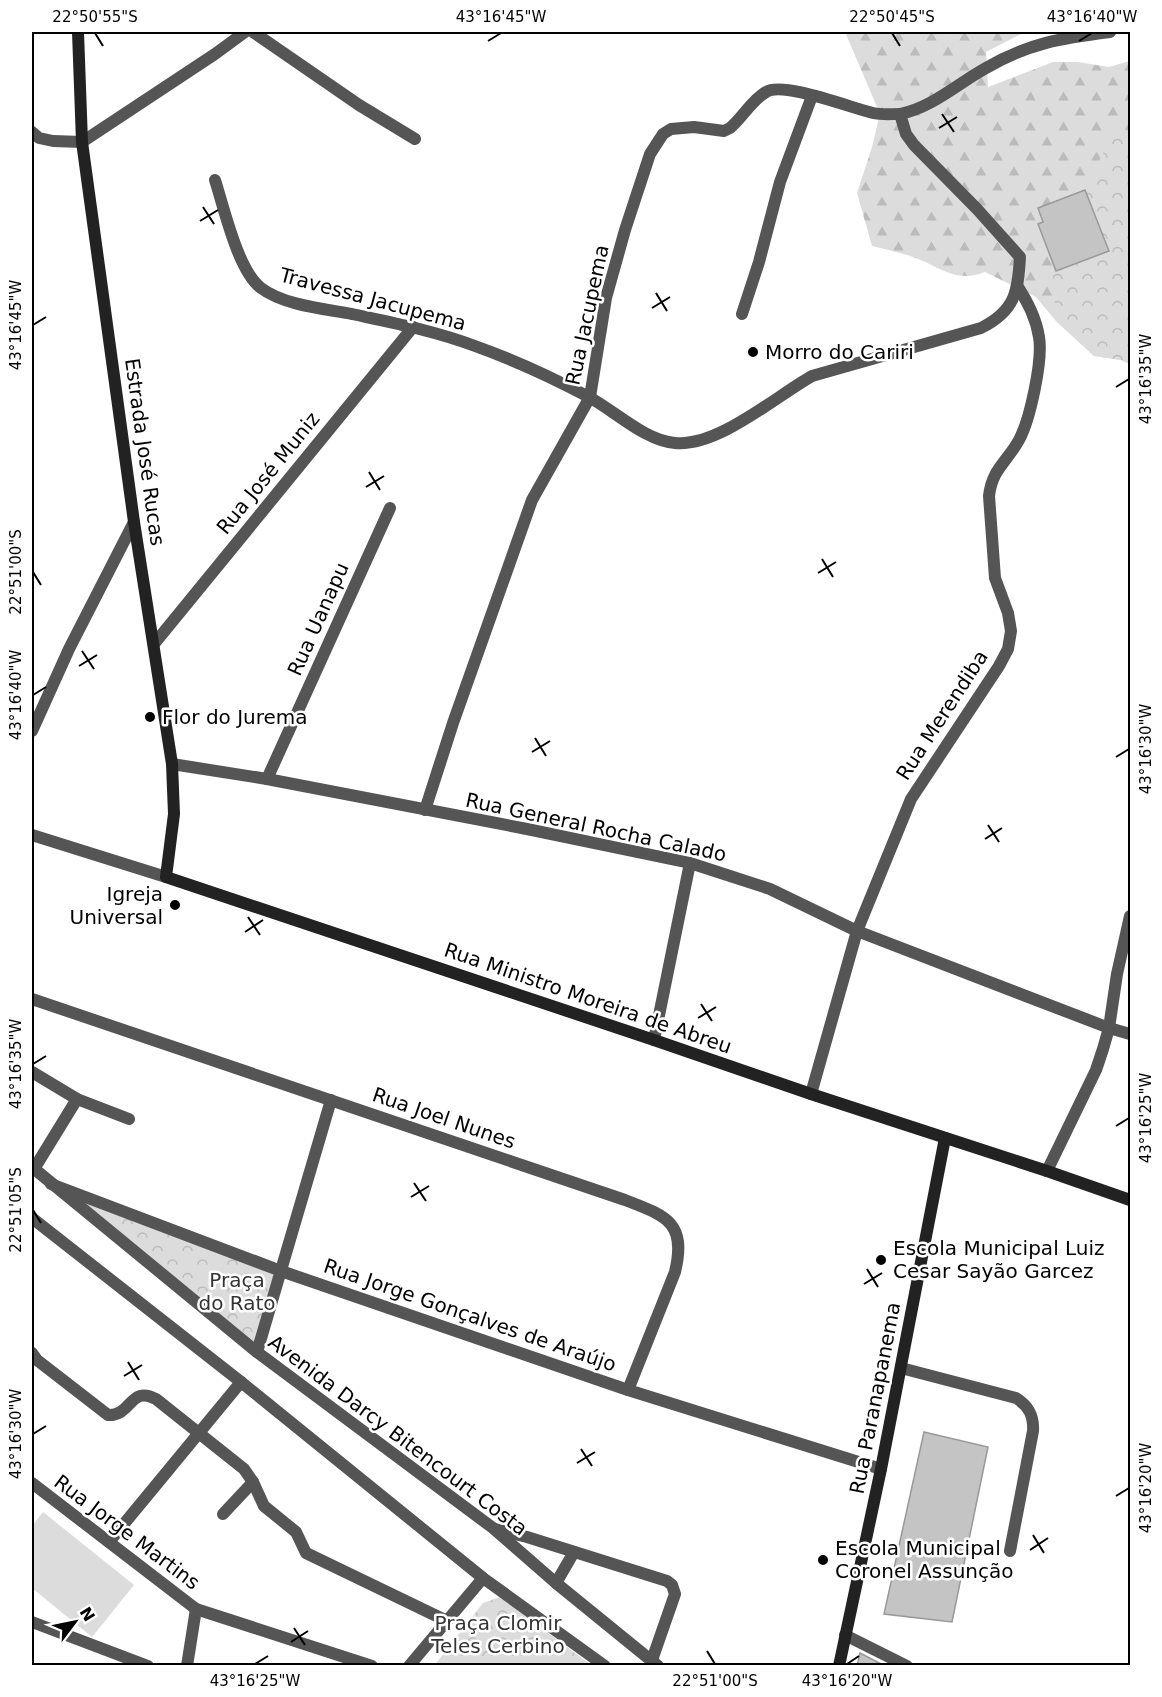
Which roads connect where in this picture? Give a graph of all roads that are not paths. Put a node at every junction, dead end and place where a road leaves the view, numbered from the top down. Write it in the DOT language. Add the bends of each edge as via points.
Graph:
graph roads {
  1 [pos="78,32"];
  2 [pos="245,32"];
  3 [pos="253,32"];
  4 [pos="1110,32"];
  5 [pos="812,96"];
  6 [pos="900,114"];
  7 [pos="32,132"];
  8 [pos="415,140"];
  9 [pos="82,142"];
  10 [pos="216,180"];
  11 [pos="1018,287"];
  12 [pos="742,314"];
  13 [pos="413,327"];
  14 [pos="590,397"];
  15 [pos="390,508"];
  16 [pos="135,522"];
  17 [pos="154,645"];
  18 [pos="32,730"];
  19 [pos="172,764"];
  20 [pos="267,779"];
  21 [pos="425,810"];
  22 [pos="32,835"];
  23 [pos="690,863"];
  24 [pos="166,878"];
  25 [pos="1131,916"];
  26 [pos="857,931"];
  27 [pos="32,999"];
  28 [pos="1109,1028"];
  29 [pos="1131,1034"];
  30 [pos="654,1040"];
  31 [pos="32,1072"];
  32 [pos="811,1094"];
  33 [pos="77,1099"];
  34 [pos="332,1100"];
  35 [pos="129,1119"];
  36 [pos="945,1138"];
  37 [pos="33,1168"];
  38 [pos="1047,1170"];
  39 [pos="51,1184"];
  40 [pos="1131,1200"];
  41 [pos="32,1218"];
  42 [pos="281,1271"];
  43 [pos="257,1352"];
  44 [pos="32,1353"];
  45 [pos="901,1368"];
  46 [pos="241,1383"];
  47 [pos="628,1390"];
  48 [pos="199,1433"];
  49 [pos="881,1469"];
  50 [pos="253,1482"];
  51 [pos="32,1483"];
  52 [pos="223,1514"];
  53 [pos="492,1528"];
  54 [pos="109,1542"];
  55 [pos="1010,1551"];
  56 [pos="574,1552"];
  57 [pos="483,1578"];
  58 [pos="556,1583"];
  59 [pos="196,1609"];
  60 [pos="447,1621"];
  61 [pos="32,1622"];
  62 [pos="845,1635"];
  63 [pos="123,1661"];
  64 [pos="655,1663"];
  65 [pos="148,1665"];
  66 [pos="187,1665"];
  67 [pos="372,1665"];
  68 [pos="409,1665"];
  69 [pos="605,1665"];
  70 [pos="839,1665"];
  71 [pos="908,1665"];
  1 -- 9 [label="street, Estrada José Rucas"];
  2 -- 9 [label="street"];
  3 -- 8 [label="street"];
  4 -- 6 [label="street" via="1037,44 985,68 931,103"];
  5 -- 6 [label="street, Rua Jacupema" via="874,113"];
  5 -- 12 [label="street" via="780,182"];
  5 -- 14 [label="street, Rua Jacupema" via="793,90 768,90 724,131 694,127 671,129 663,134 643,172 618,253 606,298"];
  6 -- 11 [label="street" via="914,145 1020,257"];
  7 -- 9 [label="street" via="53,141"];
  9 -- 16 [label="street, Estrada José Rucas"];
  10 -- 13 [label="street, Travessa Jacupema" via="235,243 260,287 278,298"];
  11 -- 14 [label="street, Travessa Jacupema" via="1000,315 981,328 812,376 734,426 695,441 674,443 651,436"];
  11 -- 26 [label="street, Rua Merendiba" via="1031,309 1040,339 1025,424 990,485 995,578 1008,613 1008,649 910,799"];
  13 -- 14 [label="street, Travessa Jacupema" via="527,366"];
  13 -- 17 [label="street, Rua José Muniz"];
  14 -- 21 [label="street, Rua Jacupema" via="532,500"];
  15 -- 20 [label="street, Rua Uanapu"];
  16 -- 17 [label="street, Estrada José Rucas"];
  16 -- 18 [label="street"];
  17 -- 19 [label="street, Estrada José Rucas"];
  19 -- 20 [label="street, Rua General Rocha Calado"];
  19 -- 24 [label="street, Estrada José Rucas" via="174,814"];
  20 -- 21 [label="street, Rua General Rocha Calado"];
  21 -- 23 [label="street, Rua General Rocha Calado"];
  22 -- 24 [label="street, Rua Ministro Moreira de Abreu"];
  23 -- 26 [label="street, Rua General Rocha Calado" via="770,889"];
  23 -- 30 [label="street"];
  24 -- 30 [label="street, Rua Ministro Moreira de Abreu"];
  25 -- 28 [label="street"];
  26 -- 28 [label="street, Rua General Rocha Calado"];
  26 -- 32 [label="street, Rua Merendiba"];
  27 -- 34 [label="street, Rua Joel Nunes"];
  28 -- 29 [label="street, Rua General Rocha Calado"];
  28 -- 38 [label="street" via="1096,1070"];
  30 -- 32 [label="street, Rua Ministro Moreira de Abreu"];
  31 -- 33 [label="street"];
  32 -- 36 [label="street, Rua Ministro Moreira de Abreu"];
  33 -- 35 [label="street"];
  33 -- 37 [label="street"];
  34 -- 42 [label="street"];
  34 -- 47 [label="street, Rua Joel Nunes" via="625,1200 667,1219 676,1233 679,1254 675,1272"];
  36 -- 38 [label="street, Rua Ministro Moreira de Abreu"];
  36 -- 45 [label="street, Rua Paranapanema"];
  37 -- 39 [label="street, Avenida Darcy Bitencourt Costa"];
  38 -- 40 [label="street, Rua Ministro Moreira de Abreu"];
  39 -- 42 [label="street, Rua Jorge Gonçalves de Araújo"];
  39 -- 43 [label="street, Avenida Darcy Bitencourt Costa"];
  41 -- 46 [label="street"];
  42 -- 43 [label="street"];
  42 -- 47 [label="street, Rua Jorge Gonçalves de Araújo"];
  43 -- 53 [label="street, Avenida Darcy Bitencourt Costa"];
  44 -- 48 [label="street" via="108,1415 120,1413 136,1396 148,1395"];
  45 -- 49 [label="street, Rua Paranapanema"];
  45 -- 55 [label="street" via="1016,1398 1030,1411 1033,1431"];
  46 -- 48 [label="street"];
  46 -- 57 [label="street"];
  47 -- 49 [label="street, Rua Jorge Gonçalves de Araújo"];
  48 -- 50 [label="street" via="236,1461"];
  48 -- 54 [label="street"];
  49 -- 62 [label="street, Rua Paranapanema"];
  50 -- 52 [label="street"];
  50 -- 60 [label="street" via="264,1506 296,1532 306,1553"];
  51 -- 54 [label="street, Rua Jorge Martins"];
  53 -- 56 [label="street"];
  53 -- 58 [label="street, Avenida Darcy Bitencourt Costa"];
  54 -- 59 [label="street, Rua Jorge Martins"];
  56 -- 58 [label="street"];
  56 -- 64 [label="street" via="672,1585 675,1594"];
  57 -- 60 [label="street"];
  57 -- 69 [label="street"];
  58 -- 64 [label="street, Avenida Darcy Bitencourt Costa"];
  59 -- 66 [label="street"];
  59 -- 67 [label="street, Rua Jorge Martins"];
  60 -- 68 [label="street"];
  61 -- 63 [label="street"];
  62 -- 70 [label="street, Rua Paranapanema"];
  62 -- 71 [label="street"];
  63 -- 65 [label="street"];
}
